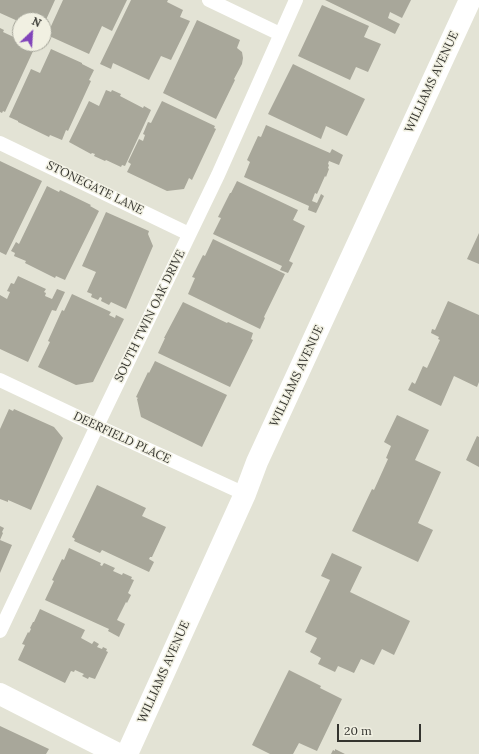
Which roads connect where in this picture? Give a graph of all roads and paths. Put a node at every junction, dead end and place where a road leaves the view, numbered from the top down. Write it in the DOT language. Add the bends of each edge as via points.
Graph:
graph roads {
  1 [pos="209,0"];
  2 [pos="296,0"];
  3 [pos="470,0"];
  4 [pos="280,34"];
  5 [pos="0,143"];
  6 [pos="189,234"];
  7 [pos="0,380"];
  8 [pos="97,426"];
  9 [pos="245,494"];
  10 [pos="0,631"];
  11 [pos="0,694"];
  12 [pos="118,754"];
  13 [pos="127,754"];
  1 -- 4 [label="lane"];
  2 -- 4 [label="lane, SOUTH TWIN OAK DRIVE"];
  3 -- 9 [label="street, WILLIAMS AVENUE"];
  4 -- 6 [label="lane, SOUTH TWIN OAK DRIVE"];
  5 -- 6 [label="lane, STONEGATE LANE"];
  6 -- 8 [label="lane, SOUTH TWIN OAK DRIVE"];
  7 -- 8 [label="lane, DEERFIELD PLACE"];
  8 -- 9 [label="lane, DEERFIELD PLACE"];
  8 -- 10 [label="lane, SOUTH TWIN OAK DRIVE"];
  9 -- 13 [label="street, WILLIAMS AVENUE"];
  11 -- 12 [label="street"];
}
